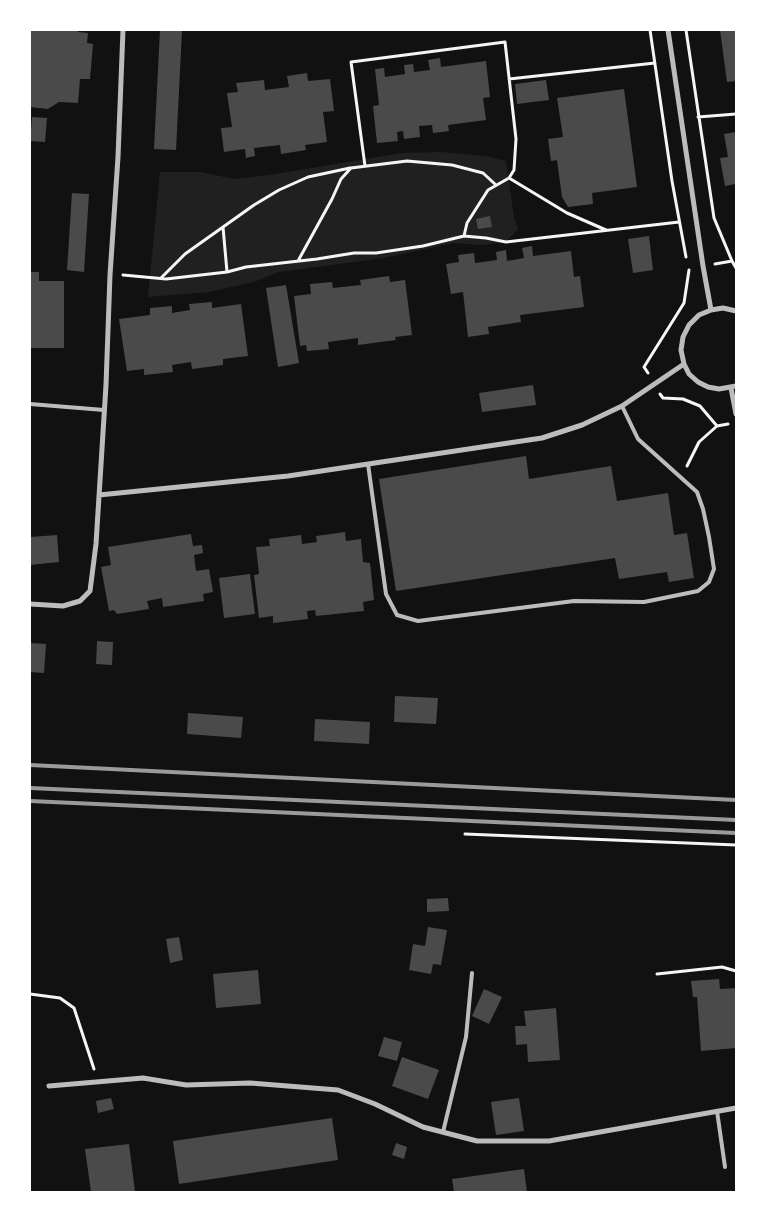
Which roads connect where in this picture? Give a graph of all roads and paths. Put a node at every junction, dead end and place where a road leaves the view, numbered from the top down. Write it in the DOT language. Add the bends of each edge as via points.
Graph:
graph roads {
  1 [pos="123,30"];
  2 [pos="650,30"];
  3 [pos="668,30"];
  4 [pos="686,30"];
  5 [pos="655,63"];
  6 [pos="509,79"];
  7 [pos="736,114"];
  8 [pos="698,116"];
  9 [pos="365,166"];
  10 [pos="350,168"];
  11 [pos="509,178"];
  12 [pos="496,185"];
  13 [pos="679,222"];
  14 [pos="223,227"];
  15 [pos="606,230"];
  16 [pos="464,236"];
  17 [pos="298,261"];
  18 [pos="736,268"];
  19 [pos="227,272"];
  20 [pos="110,274"];
  21 [pos="161,278"];
  22 [pos="711,310"];
  23 [pos="736,311"];
  24 [pos="684,364"];
  25 [pos="654,384"];
  26 [pos="733,387"];
  27 [pos="30,404"];
  28 [pos="622,406"];
  29 [pos="104,410"];
  30 [pos="736,414"];
  31 [pos="736,422"];
  32 [pos="718,426"];
  33 [pos="368,464"];
  34 [pos="683,478"];
  35 [pos="99,496"];
  36 [pos="30,604"];
  37 [pos="465,834"];
  38 [pos="736,845"];
  39 [pos="736,971"];
  40 [pos="472,973"];
  41 [pos="657,974"];
  42 [pos="30,994"];
  43 [pos="98,1082"];
  44 [pos="49,1086"];
  45 [pos="736,1108"];
  46 [pos="717,1111"];
  47 [pos="443,1132"];
  48 [pos="725,1167"];
  1 -- 20 [label="street"];
  2 -- 5 [label="path"];
  3 -- 22 [label="street"];
  4 -- 8 [label="path"];
  5 -- 6 [label="path"];
  5 -- 13 [label="path"];
  6 -- 9 [label="path" via="505,42 351,62"];
  6 -- 11 [label="path" via="516,139 514,170"];
  7 -- 8 [label="path"];
  8 -- 18 [label="path" via="714,218"];
  9 -- 10 [label="path"];
  9 -- 12 [label="path" via="407,161 452,165 483,173"];
  10 -- 14 [label="path" via="308,177 279,190"];
  10 -- 17 [label="path"];
  11 -- 12 [label="path"];
  11 -- 15 [label="path" via="567,213"];
  12 -- 16 [label="path" via="483,197"];
  13 -- 15 [label="path"];
  13 -- 25 [label="path" via="689,270 684,304 644,366"];
  14 -- 19 [label="path"];
  14 -- 21 [label="path" via="185,254"];
  15 -- 16 [label="path" via="506,242"];
  16 -- 17 [label="path" via="423,246"];
  17 -- 19 [label="path"];
  19 -- 21 [label="path"];
  20 -- 21 [label="path"];
  20 -- 29 [label="street"];
  22 -- 23 [label="street"];
  22 -- 24 [label="street" via="699,315 689,325 681,350"];
  24 -- 25 [label="street"];
  24 -- 26 [label="street" via="689,374 708,387"];
  25 -- 28 [label="street"];
  25 -- 32 [label="path" via="663,398 683,399 700,406"];
  26 -- 30 [label="street"];
  27 -- 29 [label="lane"];
  28 -- 33 [label="street" via="582,425 542,438"];
  28 -- 34 [label="lane" via="638,439"];
  29 -- 35 [label="street"];
  31 -- 32 [label="path"];
  32 -- 34 [label="path" via="699,442"];
  33 -- 34 [label="lane" via="386,594 397,615 418,621 574,601 644,602 698,591 709,582 714,569 703,509 697,492"];
  33 -- 35 [label="street"];
  35 -- 36 [label="street" via="90,591 80,601 63,606"];
  37 -- 38 [label="path"];
  39 -- 41 [label="path" via="722,967"];
  40 -- 47 [label="lane" via="466,1037"];
  42 -- 43 [label="path" via="60,998 74,1008"];
  43 -- 44 [label="street"];
  43 -- 47 [label="street" via="143,1078 186,1086 250,1083 338,1090"];
  45 -- 46 [label="street"];
  46 -- 47 [label="street" via="549,1141 477,1141"];
  46 -- 48 [label="lane"];
}
